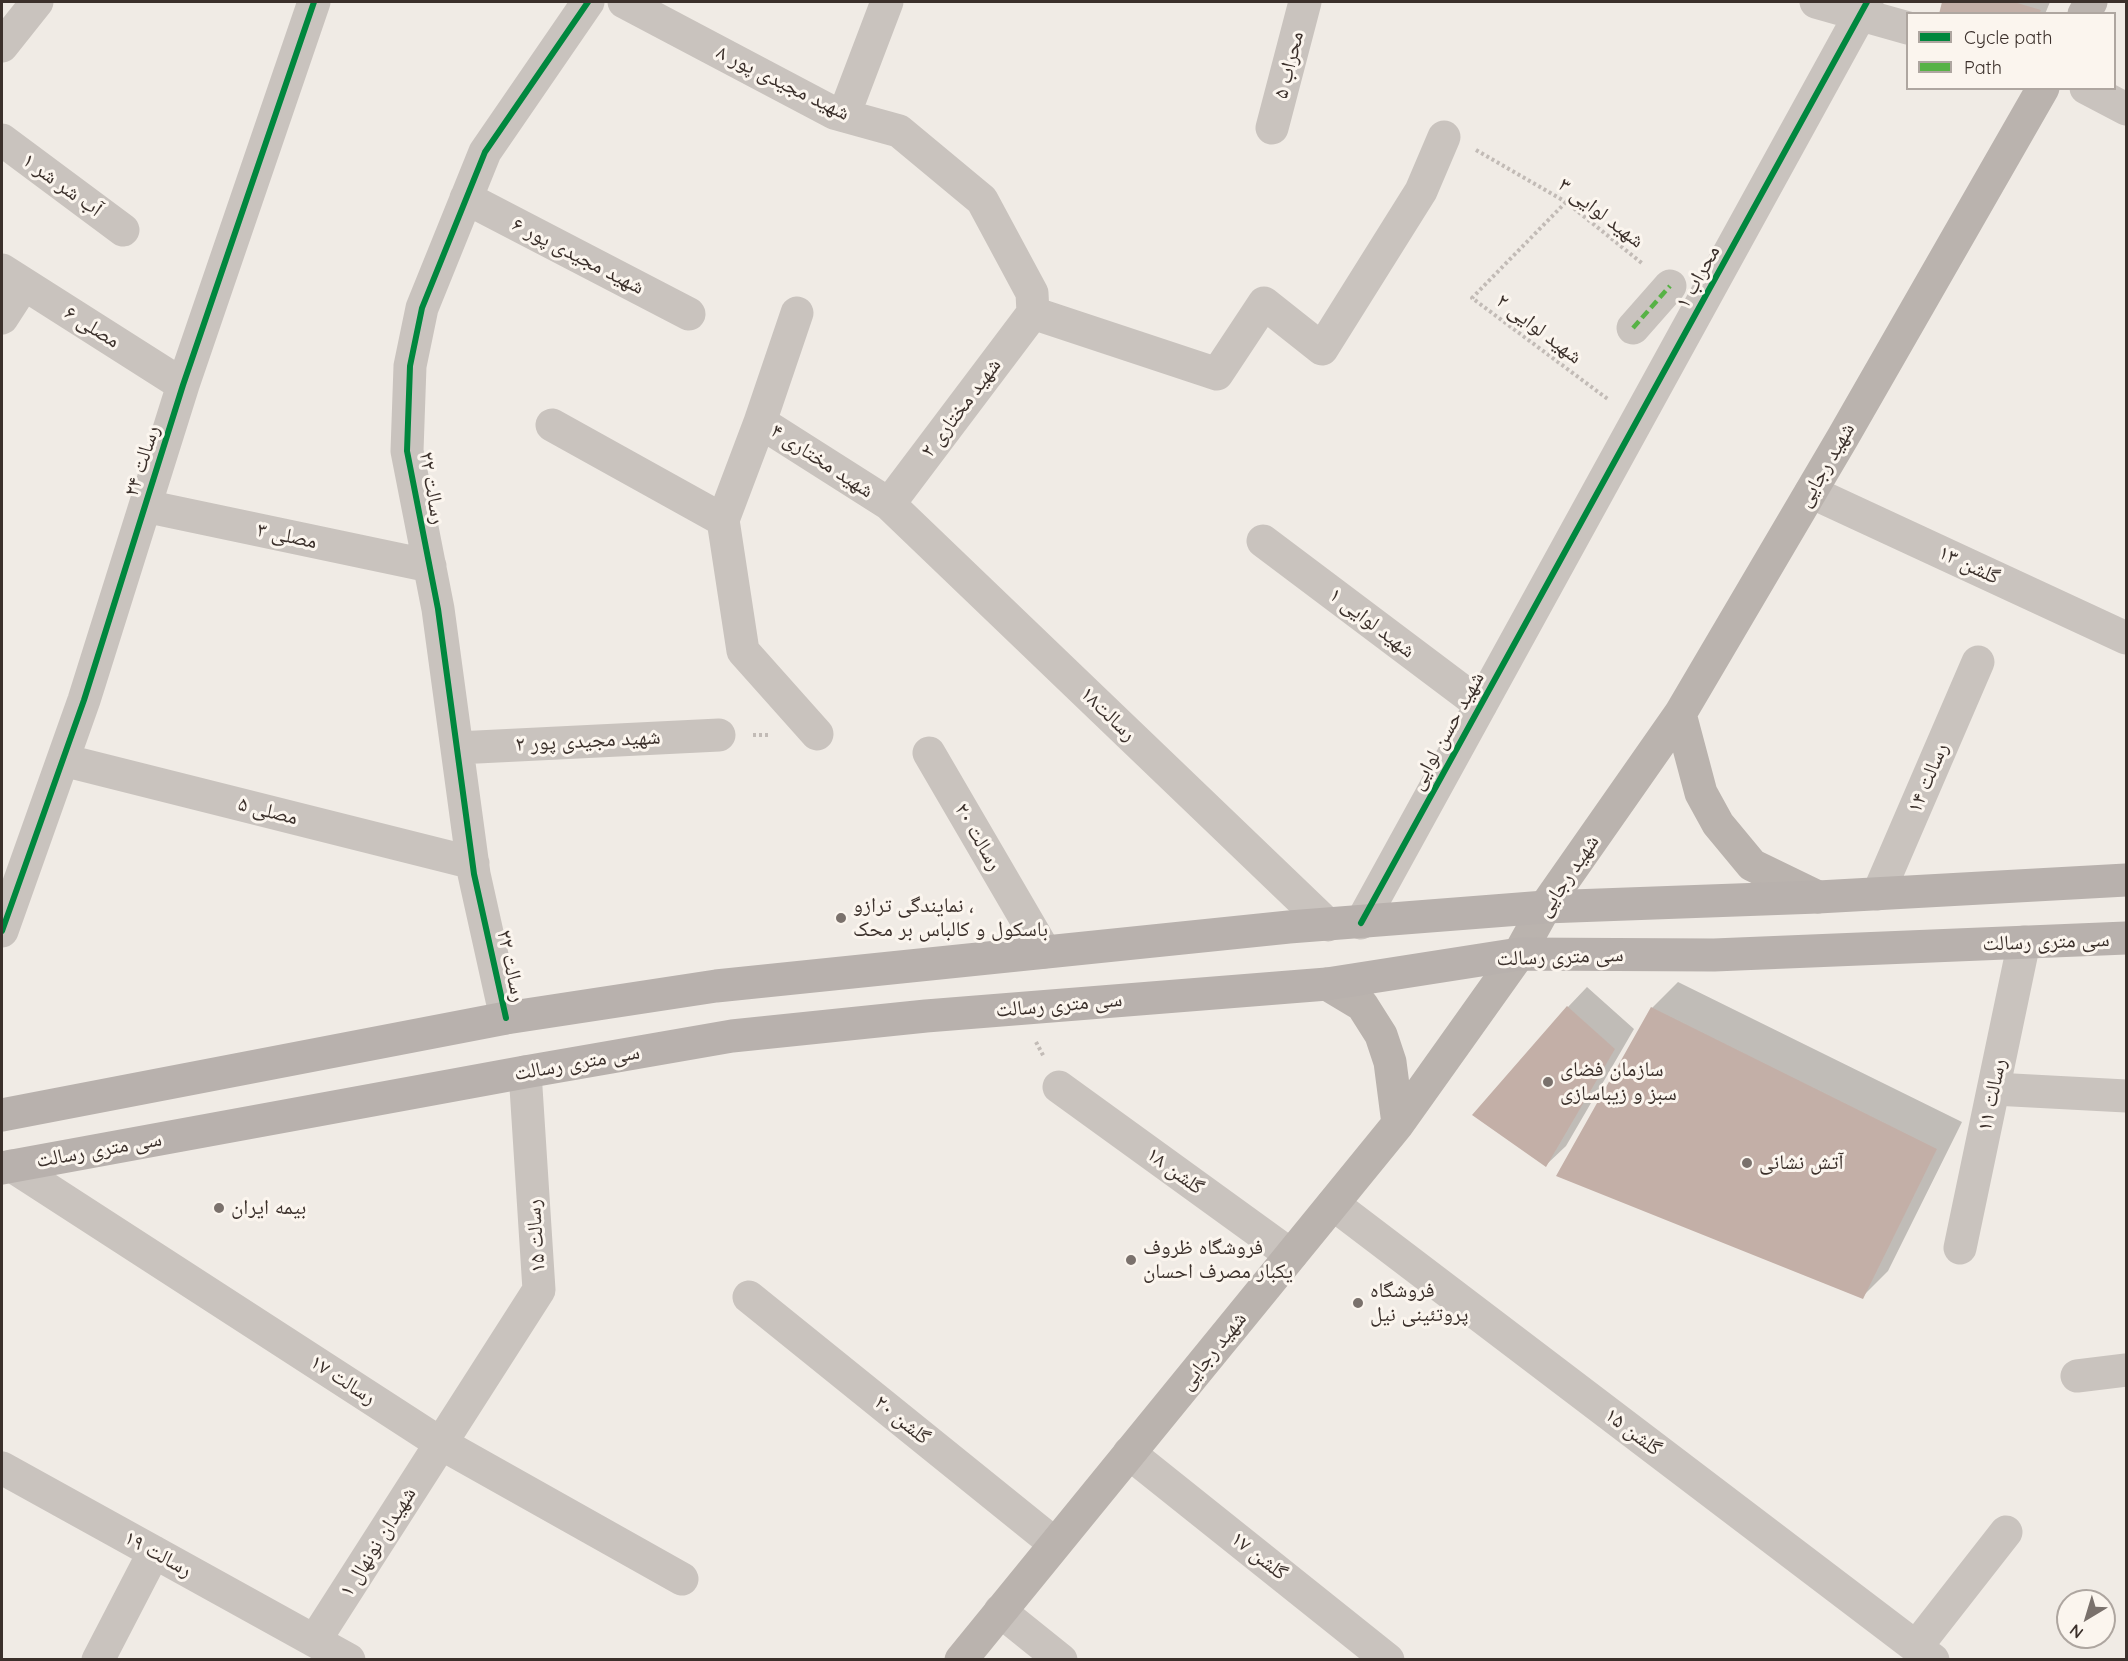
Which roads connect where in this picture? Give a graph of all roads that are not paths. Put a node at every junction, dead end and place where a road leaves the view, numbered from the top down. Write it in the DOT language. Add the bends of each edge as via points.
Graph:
graph roads {
  1 [pos="314,2"];
  2 [pos="588,2"];
  3 [pos="624,2"];
  4 [pos="887,2"];
  5 [pos="1305,2"];
  6 [pos="1816,2"];
  7 [pos="26,4"];
  8 [pos="1865,7"];
  9 [pos="1906,27"];
  10 [pos="2,46"];
  11 [pos="2042,90"];
  12 [pos="2090,90"];
  13 [pos="2127,109"];
  14 [pos="844,116"];
  15 [pos="1272,128"];
  16 [pos="1444,138"];
  17 [pos="2,140"];
  18 [pos="466,198"];
  19 [pos="123,230"];
  20 [pos="13,277"];
  21 [pos="1670,286"];
  22 [pos="797,313"];
  23 [pos="1033,313"];
  24 [pos="689,314"];
  25 [pos="2,318"];
  26 [pos="1633,327"];
  27 [pos="183,385"];
  28 [pos="760,422"];
  29 [pos="552,425"];
  30 [pos="1810,492"];
  31 [pos="889,504"];
  32 [pos="145,506"];
  33 [pos="723,520"];
  34 [pos="1263,541"];
  35 [pos="1563,556"];
  36 [pos="430,566"];
  37 [pos="2127,638"];
  38 [pos="1978,662"];
  39 [pos="1481,705"];
  40 [pos="1680,714"];
  41 [pos="817,734"];
  42 [pos="719,735"];
  43 [pos="457,748"];
  44 [pos="929,753"];
  45 [pos="63,760"];
  46 [pos="473,863"];
  47 [pos="2127,880"];
  48 [pos="1878,894"];
  49 [pos="1818,897"];
  50 [pos="1545,907"];
  51 [pos="4,916"];
  52 [pos="1361,923"];
  53 [pos="1328,925"];
  54 [pos="2127,938"];
  55 [pos="2024,942"];
  56 [pos="1045,952"];
  57 [pos="1519,954"];
  58 [pos="921,964"];
  59 [pos="1327,984"];
  60 [pos="926,1016"];
  61 [pos="506,1018"];
  62 [pos="525,1071"];
  63 [pos="1059,1088"];
  64 [pos="1994,1089"];
  65 [pos="2127,1096"];
  66 [pos="2,1115"];
  67 [pos="1398,1124"];
  68 [pos="7,1167"];
  69 [pos="1333,1204"];
  70 [pos="1960,1248"];
  71 [pos="1291,1256"];
  72 [pos="749,1297"];
  73 [pos="2127,1370"];
  74 [pos="2077,1376"];
  75 [pos="440,1443"];
  76 [pos="1129,1453"];
  77 [pos="2,1468"];
  78 [pos="2006,1532"];
  79 [pos="1055,1544"];
  80 [pos="154,1552"];
  81 [pos="682,1579"];
  82 [pos="1000,1611"];
  83 [pos="315,1640"];
  84 [pos="1925,1653"];
  85 [pos="98,1659"];
  86 [pos="349,1659"];
  87 [pos="961,1659"];
  88 [pos="1060,1659"];
  89 [pos="1389,1659"];
  1 -- 27 [label="street, ۲۴ رسالت"];
  2 -- 18 [label="street, ۲۲ رسالت" via="485,152"];
  3 -- 14 [label="street, ۸ شهید مجیدی پور"];
  4 -- 14 [label="street"];
  5 -- 15 [label="street, ۵ محراب"];
  6 -- 8 [label="street"];
  7 -- 10 [label="street"];
  8 -- 9 [label="street"];
  8 -- 35 [label="street, ۱ محراب"];
  11 -- 30 [label="main road, شهید رجایی"];
  12 -- 13 [label="street"];
  14 -- 23 [label="street, ۸ شهید مجیدی پور" via="898,130 982,200 1032,293"];
  16 -- 23 [label="street" via="1421,191 1322,349 1264,303 1216,374"];
  17 -- 19 [label="street, ۱ آب شر شر"];
  18 -- 24 [label="street, ۶ شهید مجیدی پور"];
  18 -- 36 [label="street, ۲۲ رسالت" via="422,308 410,366 407,451"];
  20 -- 25 [label="street"];
  20 -- 27 [label="street, ۶ مصلی"];
  21 -- 26 [label="street"];
  22 -- 28 [label="street, ۴ شهید مختاری"];
  23 -- 31 [label="street, ۲ شهید مختاری"];
  27 -- 32 [label="street, ۲۴ رسالت"];
  28 -- 31 [label="street, ۴ شهید مختاری"];
  28 -- 33 [label="street"];
  29 -- 33 [label="street"];
  30 -- 37 [label="street, ۱۳ گلشن"];
  30 -- 40 [label="main road, شهید رجایی"];
  31 -- 53 [label="street, رسالت۱۸"];
  32 -- 36 [label="street, ۳ مصلی"];
  32 -- 45 [label="street, ۲۴ رسالت"];
  33 -- 41 [label="street" via="743,651"];
  34 -- 39 [label="street, ۱ شهید لوایی"];
  35 -- 39 [label="street, شهید حسن لوایی"];
  36 -- 43 [label="street, ۲۲ رسالت"];
  38 -- 48 [label="street, ۱۴ رسالت"];
  39 -- 52 [label="street, شهید حسن لوایی"];
  40 -- 49 [label="main road" via="1701,793 1718,824 1752,866"];
  40 -- 50 [label="main road, شهید رجایی"];
  42 -- 43 [label="street, ۲ شهید مجیدی پور"];
  43 -- 46 [label="street, ۲۲ رسالت"];
  44 -- 56 [label="street, ۲۰ رسالت"];
  45 -- 46 [label="street, ۵ مصلی"];
  45 -- 51 [label="street, ۲۴ رسالت"];
  46 -- 61 [label="street, ۲۲ رسالت"];
  47 -- 48 [label="main road"];
  48 -- 49 [label="main road"];
  49 -- 50 [label="main road"];
  50 -- 52 [label="main road"];
  50 -- 57 [label="main road, شهید رجایی"];
  52 -- 53 [label="main road"];
  53 -- 56 [label="main road"];
  54 -- 55 [label="main road, سی متری رسالت"];
  55 -- 57 [label="main road, سی متری رسالت" via="1714,955"];
  55 -- 64 [label="street, ۱۱ رسالت"];
  56 -- 58 [label="main road"];
  57 -- 59 [label="main road, سی متری رسالت"];
  57 -- 67 [label="main road, شهید رجایی"];
  58 -- 60 [label="main road"];
  58 -- 61 [label="main road" via="716,986"];
  59 -- 60 [label="main road, سی متری رسالت"];
  59 -- 67 [label="main road" via="1362,1005 1381,1035 1390,1062"];
  60 -- 62 [label="main road, سی متری رسالت" via="732,1036"];
  61 -- 66 [label="main road"];
  62 -- 68 [label="main road, سی متری رسالت"];
  62 -- 75 [label="street, ۱۵ رسالت" via="539,1290"];
  63 -- 71 [label="street, ۱۸ گلشن"];
  64 -- 65 [label="street"];
  64 -- 70 [label="street, ۱۱ رسالت"];
  67 -- 69 [label="main road, شهید رجایی"];
  68 -- 75 [label="street, ۱۷ رسالت"];
  69 -- 71 [label="main road, شهید رجایی"];
  69 -- 84 [label="street, گلشن ۱۵"];
  71 -- 76 [label="main road, شهید رجایی"];
  72 -- 79 [label="street, ۲۰ گلشن"];
  73 -- 74 [label="street"];
  75 -- 81 [label="street, ۱۷ رسالت"];
  75 -- 83 [label="street, ۱ شهیدان نونهال"];
  76 -- 79 [label="main road, شهید رجایی"];
  76 -- 89 [label="street, گلشن ۱۷"];
  77 -- 80 [label="street, رسالت ۱۹"];
  78 -- 84 [label="street"];
  79 -- 82 [label="main road, شهید رجایی"];
  80 -- 83 [label="street, رسالت ۱۹"];
  80 -- 85 [label="street"];
  82 -- 87 [label="main road, شهید رجایی"];
  82 -- 88 [label="street"];
  83 -- 86 [label="street, رسالت ۱۹"];
}
